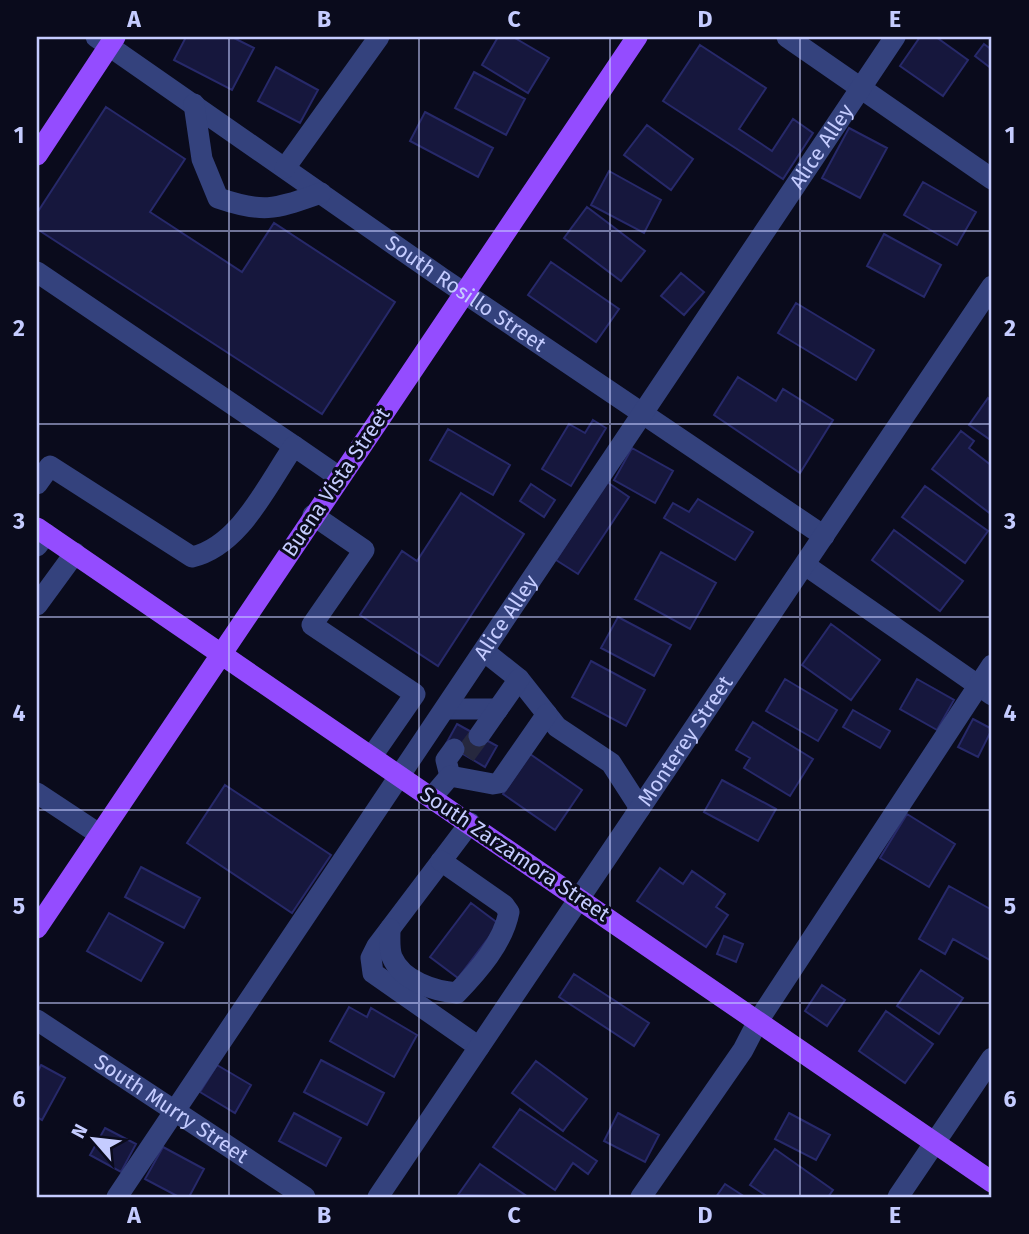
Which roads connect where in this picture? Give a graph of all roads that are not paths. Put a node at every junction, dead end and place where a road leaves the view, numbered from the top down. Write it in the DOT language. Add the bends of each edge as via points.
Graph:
graph roads {
  1 [pos="379,37"];
  2 [pos="636,37"];
  3 [pos="786,37"];
  4 [pos="895,37"];
  5 [pos="107,40"];
  6 [pos="859,88"];
  7 [pos="194,104"];
  8 [pos="39,145"];
  9 [pos="285,168"];
  10 [pos="992,179"];
  11 [pos="321,193"];
  12 [pos="37,272"];
  13 [pos="992,286"];
  14 [pos="464,292"];
  15 [pos="644,415"];
  16 [pos="294,446"];
  17 [pos="43,461"];
  18 [pos="339,477"];
  19 [pos="37,484"];
  20 [pos="313,515"];
  21 [pos="40,536"];
  22 [pos="824,536"];
  23 [pos="75,553"];
  24 [pos="805,565"];
  25 [pos="37,605"];
  26 [pos="485,652"];
  27 [pos="220,653"];
  28 [pos="992,665"];
  29 [pos="519,679"];
  30 [pos="985,690"];
  31 [pos="447,709"];
  32 [pos="547,714"];
  33 [pos="372,756"];
  34 [pos="402,776"];
  35 [pos="37,793"];
  36 [pos="432,797"];
  37 [pos="640,808"];
  38 [pos="470,823"];
  39 [pos="99,834"];
  40 [pos="441,861"];
  41 [pos="579,898"];
  42 [pos="37,928"];
  43 [pos="390,929"];
  44 [pos="37,1020"];
  45 [pos="758,1021"];
  46 [pos="479,1048"];
  47 [pos="992,1058"];
  48 [pos="174,1112"];
  49 [pos="935,1143"];
  50 [pos="992,1182"];
  51 [pos="117,1197"];
  52 [pos="304,1197"];
  53 [pos="378,1197"];
  54 [pos="641,1197"];
  55 [pos="898,1197"];
  1 -- 9 [label="street"];
  2 -- 14 [label="main road, Buena Vista Street"];
  3 -- 6 [label="street"];
  4 -- 6 [label="street, Alice Alley"];
  5 -- 7 [label="street, South Rosillo Street"];
  5 -- 8 [label="main road"];
  6 -- 10 [label="street"];
  6 -- 15 [label="street, Alice Alley"];
  7 -- 9 [label="street, South Rosillo Street"];
  7 -- 11 [label="street" via="202,159 218,198 253,210 286,206"];
  9 -- 11 [label="street, South Rosillo Street"];
  11 -- 14 [label="street, South Rosillo Street"];
  12 -- 16 [label="street"];
  13 -- 22 [label="street, Monterey Street"];
  14 -- 15 [label="street, South Rosillo Street"];
  14 -- 18 [label="main road, Buena Vista Street"];
  15 -- 22 [label="street, South Rosillo Street"];
  15 -- 26 [label="street, Alice Alley"];
  16 -- 17 [label="street" via="231,538 210,553 192,557"];
  16 -- 18 [label="street"];
  17 -- 19 [label="street"];
  18 -- 20 [label="main road, Buena Vista Street"];
  20 -- 27 [label="main road, Buena Vista Street"];
  20 -- 33 [label="street" via="364,550 312,625 415,695"];
  21 -- 23 [label="main road, South Zarzamora Street"];
  22 -- 24 [label="street, Monterey Street"];
  23 -- 25 [label="street"];
  23 -- 27 [label="main road, South Zarzamora Street"];
  24 -- 30 [label="street"];
  24 -- 37 [label="street, Monterey Street"];
  26 -- 29 [label="street"];
  26 -- 31 [label="street, Alice Alley"];
  27 -- 33 [label="main road, South Zarzamora Street"];
  27 -- 39 [label="main road, Buena Vista Street"];
  28 -- 30 [label="street"];
  29 -- 31 [label="street" via="484,728"];
  29 -- 32 [label="street"];
  30 -- 45 [label="street"];
  31 -- 34 [label="street, Alice Alley"];
  32 -- 36 [label="street" via="499,783 493,784 462,764"];
  32 -- 37 [label="street" via="557,727 611,763"];
  33 -- 34 [label="main road, South Zarzamora Street"];
  34 -- 36 [label="main road, South Zarzamora Street"];
  34 -- 48 [label="street, Alice Alley"];
  35 -- 39 [label="street"];
  36 -- 38 [label="main road, South Zarzamora Street"];
  37 -- 41 [label="street, Monterey Street"];
  38 -- 40 [label="street"];
  38 -- 41 [label="main road, South Zarzamora Street"];
  39 -- 42 [label="main road, Buena Vista Street"];
  40 -- 43 [label="street"];
  40 -- 43 [label="street" via="509,912 505,929 471,978 457,993 435,991 410,976 392,957"];
  41 -- 45 [label="main road, South Zarzamora Street"];
  41 -- 46 [label="street, Monterey Street"];
  43 -- 46 [label="street" via="371,958 373,973"];
  44 -- 48 [label="street, South Murry Street"];
  45 -- 49 [label="main road, South Zarzamora Street"];
  45 -- 54 [label="street" via="743,1050"];
  46 -- 53 [label="street, Monterey Street"];
  47 -- 49 [label="street"];
  48 -- 51 [label="street, Alice Alley"];
  48 -- 52 [label="street, South Murry Street"];
  49 -- 50 [label="main road, South Zarzamora Street"];
  49 -- 55 [label="street"];
}
